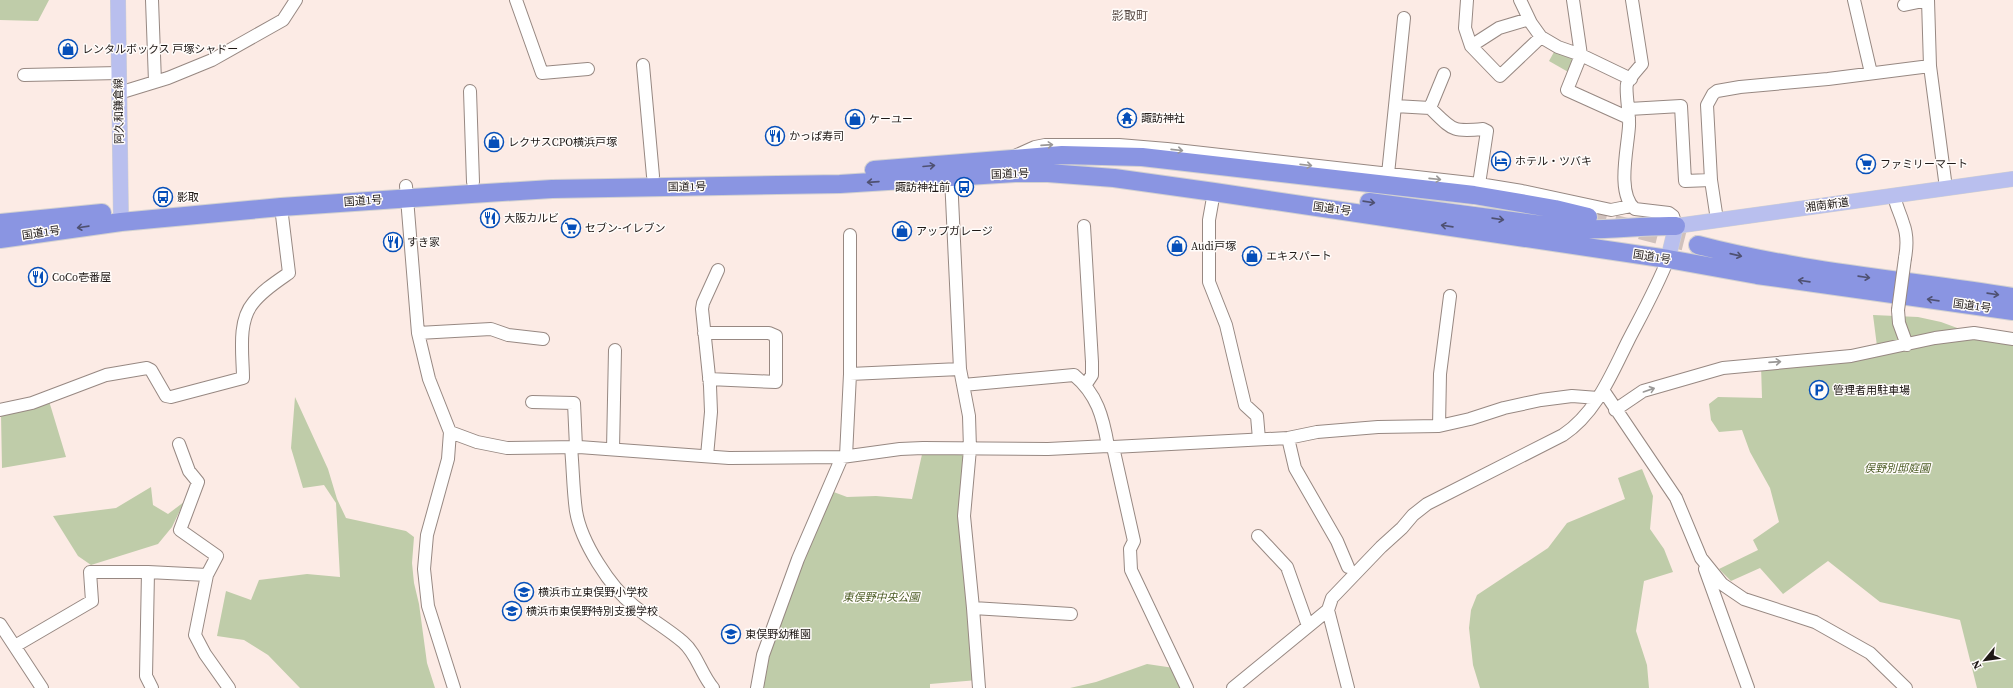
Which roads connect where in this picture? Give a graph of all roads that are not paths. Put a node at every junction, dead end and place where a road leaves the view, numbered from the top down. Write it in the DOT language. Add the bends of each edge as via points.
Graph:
graph roads {
  1 [pos="118,0"];
  2 [pos="152,0"];
  3 [pos="296,0"];
  4 [pos="516,0"];
  5 [pos="1468,0"];
  6 [pos="1520,0"];
  7 [pos="1573,0"];
  8 [pos="1632,0"];
  9 [pos="1854,0"];
  10 [pos="1904,7"];
  11 [pos="1404,18"];
  12 [pos="1529,19"];
  13 [pos="1541,38"];
  14 [pos="1471,46"];
  15 [pos="1581,55"];
  16 [pos="644,65"];
  17 [pos="1930,66"];
  18 [pos="588,69"];
  19 [pos="119,73"];
  20 [pos="1871,73"];
  21 [pos="1444,74"];
  22 [pos="24,75"];
  23 [pos="1631,79"];
  24 [pos="155,82"];
  25 [pos="470,91"];
  26 [pos="119,93"];
  27 [pos="1395,106"];
  28 [pos="1430,108"];
  29 [pos="1629,113"];
  30 [pos="1011,159"];
  31 [pos="1388,174"];
  32 [pos="653,176"];
  33 [pos="951,177"];
  34 [pos="2013,179"];
  35 [pos="1711,180"];
  36 [pos="473,182"];
  37 [pos="1480,184"];
  38 [pos="1946,188"];
  39 [pos="406,192"];
  40 [pos="1214,192"];
  41 [pos="1894,195"];
  42 [pos="1556,204"];
  43 [pos="1631,206"];
  44 [pos="281,207"];
  45 [pos="121,216"];
  46 [pos="1588,217"];
  47 [pos="1717,220"];
  48 [pos="0,224"];
  49 [pos="1084,226"];
  50 [pos="1676,226"];
  51 [pos="1486,231"];
  52 [pos="850,235"];
  53 [pos="0,239"];
  54 [pos="1698,245"];
  55 [pos="1668,259"];
  56 [pos="718,270"];
  57 [pos="1450,296"];
  58 [pos="2013,297"];
  59 [pos="2013,311"];
  60 [pos="418,333"];
  61 [pos="704,333"];
  62 [pos="543,339"];
  63 [pos="2013,339"];
  64 [pos="1907,345"];
  65 [pos="616,350"];
  66 [pos="960,369"];
  67 [pos="850,374"];
  68 [pos="709,380"];
  69 [pos="963,384"];
  70 [pos="1086,384"];
  71 [pos="1600,394"];
  72 [pos="532,402"];
  73 [pos="0,410"];
  74 [pos="1615,410"];
  75 [pos="1439,426"];
  76 [pos="450,432"];
  77 [pos="1288,438"];
  78 [pos="1259,440"];
  79 [pos="179,444"];
  80 [pos="1111,446"];
  81 [pos="574,447"];
  82 [pos="613,449"];
  83 [pos="970,449"];
  84 [pos="707,456"];
  85 [pos="844,456"];
  86 [pos="1258,536"];
  87 [pos="1701,558"];
  88 [pos="1348,567"];
  89 [pos="148,572"];
  90 [pos="207,575"];
  91 [pos="973,608"];
  92 [pos="1328,610"];
  93 [pos="1072,614"];
  94 [pos="0,624"];
  95 [pos="1308,626"];
  96 [pos="15,646"];
  97 [pos="42,688"];
  98 [pos="152,688"];
  99 [pos="229,688"];
  100 [pos="454,688"];
  101 [pos="713,688"];
  102 [pos="757,688"];
  103 [pos="979,688"];
  104 [pos="1187,688"];
  105 [pos="1233,688"];
  106 [pos="1348,688"];
  107 [pos="1748,688"];
  108 [pos="1906,688"];
  1 -- 19 [label="main road, 阿久和鎌倉線"];
  2 -- 24 [label="street"];
  3 -- 24 [label="street" via="283,20 212,60"];
  4 -- 18 [label="street" via="542,74"];
  5 -- 14 [label="street" via="1465,28"];
  6 -- 12 [label="street"];
  7 -- 15 [label="street"];
  8 -- 23 [label="street" via="1642,64"];
  9 -- 20 [label="street"];
  10 -- 17 [label="street" via="1928,0"];
  11 -- 27 [label="street"];
  12 -- 13 [label="street"];
  12 -- 14 [label="street" via="1499,28"];
  13 -- 14 [label="street" via="1500,76"];
  13 -- 15 [label="street"];
  15 -- 23 [label="street"];
  15 -- 29 [label="street" via="1567,90"];
  16 -- 32 [label="street"];
  17 -- 20 [label="street"];
  17 -- 38 [label="street"];
  19 -- 22 [label="street"];
  19 -- 26 [label="main road, 阿久和鎌倉線"];
  20 -- 35 [label="street" via="1717,91 1707,105"];
  21 -- 28 [label="street"];
  23 -- 29 [label="street" via="1627,84"];
  24 -- 26 [label="street"];
  25 -- 36 [label="street"];
  26 -- 45 [label="main road, 阿久和鎌倉線"];
  27 -- 28 [label="street"];
  27 -- 31 [label="street"];
  28 -- 37 [label="street" via="1449,127 1459,131 1487,131"];
  29 -- 35 [label="street" via="1680,106 1685,181"];
  29 -- 43 [label="street" via="1624,168 1627,197"];
  30 -- 31 [label="street, one-way" via="1022,152 1045,145 1119,145"];
  32 -- 30 [label="highway, 国道1号, one-way" via="835,173"];
  30 -- 42 [label="highway, 国道1号" via="1085,154 1142,157"];
  30 -- 50 [label="highway, one-way" via="1085,164 1572,230"];
  31 -- 37 [label="street, one-way"];
  32 -- 36 [label="highway, 国道1号"];
  33 -- 39 [label="highway, 国道1号, one-way" via="819,185"];
  33 -- 40 [label="highway, 国道1号" via="1014,172 1063,174 1114,178"];
  33 -- 66 [label="street"];
  34 -- 38 [label="main road, 湘南新道"];
  35 -- 47 [label="street"];
  36 -- 39 [label="highway, 国道1号"];
  37 -- 42 [label="street"];
  38 -- 41 [label="main road, 湘南新道"];
  39 -- 44 [label="highway, 国道1号"];
  39 -- 45 [label="highway, 国道1号"];
  39 -- 60 [label="street"];
  51 -- 40 [label="highway, 国道1号, one-way"];
  40 -- 78 [label="street" via="1209,220 1209,282 1226,325 1245,404 1257,416"];
  41 -- 47 [label="main road, 湘南新道"];
  41 -- 64 [label="street, bridge" via="1906,239 1898,310 1899,323"];
  42 -- 43 [label="street" via="1611,210"];
  42 -- 46 [label="highway, 国道1号"];
  43 -- 50 [label="street" via="1640,211 1669,213 1673,216"];
  44 -- 45 [label="highway, 国道1号"];
  44 -- 73 [label="street" via="289,273 264,291 252,304 243,332 243,378 171,397 166,396 148,368 125,371 87,380 32,403"];
  45 -- 48 [label="highway, 国道1号"];
  45 -- 53 [label="highway, 国道1号, one-way"];
  47 -- 50 [label="main road, 湘南新道"];
  49 -- 70 [label="street" via="1092,362 1092,375"];
  50 -- 51 [label="highway" via="1648,235 1600,241"];
  50 -- 55 [label="main road"];
  51 -- 55 [label="highway, 国道1号"];
  52 -- 67 [label="street"];
  54 -- 58 [label="highway, 国道1号, one-way" via="1737,255 1821,270"];
  59 -- 55 [label="highway, 国道1号, one-way" via="1757,275"];
  55 -- 71 [label="street" via="1658,284"];
  56 -- 61 [label="street" via="703,303"];
  57 -- 75 [label="street" via="1440,374"];
  60 -- 62 [label="street" via="490,329"];
  60 -- 76 [label="street" via="429,379"];
  61 -- 68 [label="street"];
  61 -- 68 [label="street" via="770,333 776,336 776,382"];
  63 -- 64 [label="street" via="1974,332"];
  74 -- 64 [label="street, one-way" via="1643,391 1723,368 1851,356"];
  65 -- 82 [label="street"];
  66 -- 67 [label="street"];
  66 -- 69 [label="street"];
  67 -- 85 [label="street"];
  68 -- 84 [label="street" via="711,412"];
  69 -- 70 [label="street" via="1074,375"];
  69 -- 83 [label="street" via="969,416"];
  70 -- 80 [label="street" via="1094,398"];
  71 -- 74 [label="street"];
  71 -- 75 [label="street" via="1541,400"];
  71 -- 92 [label="street" via="1579,423 1563,435 1427,504 1413,515 1332,598"];
  72 -- 81 [label="street" via="574,403"];
  74 -- 87 [label="street" via="1676,498"];
  75 -- 77 [label="street" via="1378,427 1317,432"];
  76 -- 81 [label="street" via="495,447"];
  76 -- 100 [label="street" via="448,459 427,535 424,568 428,606"];
  77 -- 78 [label="street"];
  77 -- 88 [label="street" via="1295,468 1333,534"];
  78 -- 80 [label="street"];
  79 -- 90 [label="street" via="189,471 198,482 180,530 217,556"];
  80 -- 83 [label="street"];
  80 -- 104 [label="street" via="1134,541 1130,549 1131,570"];
  81 -- 82 [label="street"];
  81 -- 101 [label="street" via="576,511 584,538 607,575 633,606 684,642"];
  82 -- 84 [label="street"];
  83 -- 85 [label="street" via="900,448"];
  83 -- 91 [label="street" via="964,516"];
  84 -- 85 [label="street" via="792,459"];
  85 -- 102 [label="street" via="798,559 763,655"];
  86 -- 95 [label="street" via="1287,567"];
  87 -- 107 [label="street"];
  87 -- 108 [label="street" via="1722,584 1744,599 1815,622 1870,652"];
  89 -- 90 [label="street"];
  89 -- 96 [label="street" via="90,572 92,601"];
  89 -- 98 [label="street" via="146,676"];
  90 -- 99 [label="street" via="195,635"];
  91 -- 93 [label="street"];
  91 -- 103 [label="street"];
  92 -- 95 [label="street"];
  92 -- 106 [label="street"];
  94 -- 96 [label="street"];
  95 -- 105 [label="street"];
  96 -- 97 [label="street"];
}
